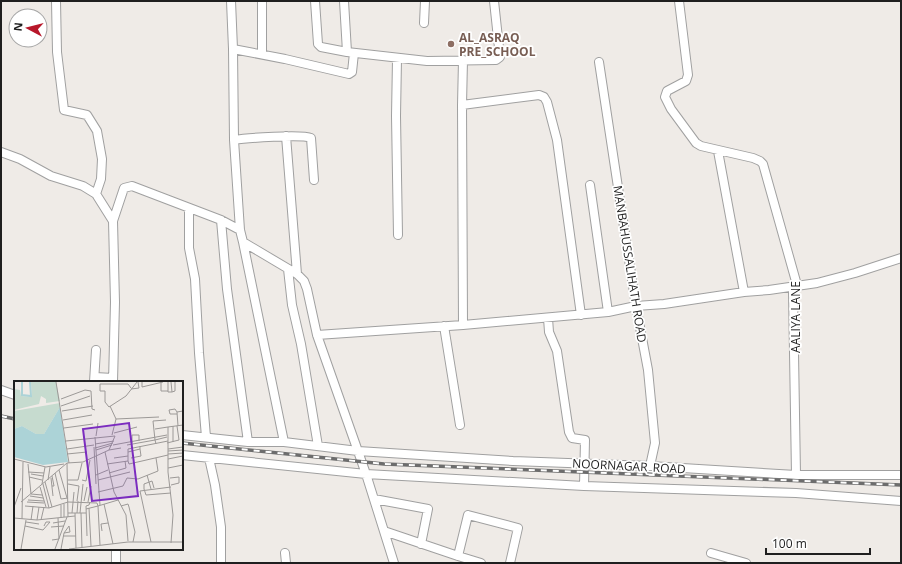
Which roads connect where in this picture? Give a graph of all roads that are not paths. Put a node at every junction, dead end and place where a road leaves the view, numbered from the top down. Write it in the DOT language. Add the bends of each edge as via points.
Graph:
graph roads {
  1 [pos="56,1"];
  2 [pos="231,1"];
  3 [pos="262,1"];
  4 [pos="315,1"];
  5 [pos="344,1"];
  6 [pos="425,1"];
  7 [pos="494,1"];
  8 [pos="679,1"];
  9 [pos="424,23"];
  10 [pos="233,49"];
  11 [pos="350,53"];
  12 [pos="262,54"];
  13 [pos="397,59"];
  14 [pos="463,60"];
  15 [pos="599,62"];
  16 [pos="462,105"];
  17 [pos="286,136"];
  18 [pos="234,140"];
  19 [pos="718,151"];
  20 [pos="1,152"];
  21 [pos="314,180"];
  22 [pos="590,185"];
  23 [pos="96,194"];
  24 [pos="189,208"];
  25 [pos="114,220"];
  26 [pos="221,220"];
  27 [pos="240,230"];
  28 [pos="398,235"];
  29 [pos="243,242"];
  30 [pos="901,258"];
  31 [pos="288,269"];
  32 [pos="297,274"];
  33 [pos="797,285"];
  34 [pos="744,292"];
  35 [pos="636,306"];
  36 [pos="608,312"];
  37 [pos="581,315"];
  38 [pos="548,318"];
  39 [pos="464,325"];
  40 [pos="444,326"];
  41 [pos="317,334"];
  42 [pos="96,350"];
  43 [pos="95,380"];
  44 [pos="113,380"];
  45 [pos="1,390"];
  46 [pos="14,395"];
  47 [pos="460,425"];
  48 [pos="183,435"];
  49 [pos="206,437"];
  50 [pos="248,442"];
  51 [pos="284,442"];
  52 [pos="318,446"];
  53 [pos="358,451"];
  54 [pos="183,456"];
  55 [pos="209,458"];
  56 [pos="585,463"];
  57 [pos="650,466"];
  58 [pos="366,474"];
  59 [pos="796,475"];
  60 [pos="901,475"];
  61 [pos="584,486"];
  62 [pos="374,499"];
  63 [pos="901,501"];
  64 [pos="384,531"];
  65 [pos="421,544"];
  66 [pos="116,550"];
  67 [pos="286,553"];
  68 [pos="711,553"];
  69 [pos="458,556"];
  70 [pos="116,563"];
  71 [pos="221,563"];
  72 [pos="286,563"];
  73 [pos="394,563"];
  74 [pos="481,563"];
  75 [pos="510,563"];
  76 [pos="746,563"];
  1 -- 23 [label="street" via="57,52 64,110 87,115 97,131 102,159 101,179"];
  2 -- 10 [label="street"];
  3 -- 12 [label="street"];
  4 -- 11 [label="street" via="318,44"];
  5 -- 11 [label="street"];
  6 -- 9 [label="street"];
  7 -- 14 [label="street" via="500,57 496,60"];
  8 -- 19 [label="street" via="688,75 686,81 667,91 665,97 696,143"];
  10 -- 12 [label="street"];
  10 -- 18 [label="street"];
  11 -- 12 [label="street" via="352,72 349,74"];
  11 -- 13 [label="street"];
  13 -- 14 [label="street"];
  13 -- 28 [label="street"];
  14 -- 16 [label="street"];
  15 -- 35 [label="street, MANBAHUSSALIHATH ROAD"];
  16 -- 37 [label="street" via="539,95 547,102 557,140"];
  16 -- 39 [label="street"];
  17 -- 18 [label="street"];
  17 -- 21 [label="street" via="311,138"];
  17 -- 32 [label="street"];
  18 -- 27 [label="street"];
  19 -- 33 [label="street, AALIYA LANE" via="753,158 763,164"];
  19 -- 34 [label="street"];
  20 -- 23 [label="street" via="51,176 83,186"];
  22 -- 36 [label="street"];
  23 -- 25 [label="street"];
  24 -- 25 [label="street" via="132,186 124,188"];
  24 -- 26 [label="street"];
  24 -- 49 [label="street" via="189,248 194,279"];
  25 -- 44 [label="street"];
  26 -- 27 [label="street"];
  26 -- 50 [label="street" via="227,289"];
  27 -- 29 [label="street"];
  29 -- 31 [label="street"];
  29 -- 51 [label="street"];
  30 -- 33 [label="street" via="817,283"];
  31 -- 32 [label="street"];
  31 -- 52 [label="street" via="292,305 302,344"];
  32 -- 41 [label="street" via="307,289"];
  33 -- 34 [label="street"];
  33 -- 59 [label="street, AALIYA LANE" via="794,291"];
  34 -- 35 [label="street"];
  35 -- 36 [label="street"];
  35 -- 57 [label="street, MANBAHUSSALIHATH ROAD" via="648,370 655,442"];
  36 -- 37 [label="street"];
  37 -- 38 [label="street"];
  38 -- 39 [label="street"];
  38 -- 56 [label="street" via="549,332 557,351 569,432 572,438 585,440"];
  39 -- 40 [label="street"];
  40 -- 41 [label="street"];
  40 -- 47 [label="street"];
  41 -- 53 [label="street"];
  42 -- 43 [label="street"];
  43 -- 44 [label="street"];
  45 -- 46 [label="street"];
  48 -- 49 [label="street, NOORNAGAR_ROAD"];
  49 -- 50 [label="street, NOORNAGAR_ROAD"];
  50 -- 51 [label="street, NOORNAGAR_ROAD"];
  51 -- 52 [label="street, NOORNAGAR_ROAD"];
  52 -- 53 [label="street, NOORNAGAR_ROAD"];
  53 -- 56 [label="street, NOORNAGAR_ROAD"];
  53 -- 58 [label="street"];
  54 -- 55 [label="street"];
  55 -- 58 [label="street"];
  55 -- 71 [label="street" via="221,527"];
  56 -- 57 [label="street, NOORNAGAR_ROAD"];
  56 -- 61 [label="street"];
  57 -- 59 [label="street, NOORNAGAR_ROAD"];
  58 -- 61 [label="street"];
  58 -- 62 [label="street"];
  59 -- 60 [label="street, NOORNAGAR_ROAD"];
  61 -- 63 [label="street" via="796,493"];
  62 -- 64 [label="street"];
  62 -- 65 [label="street" via="428,509"];
  64 -- 65 [label="street"];
  64 -- 73 [label="street"];
  65 -- 69 [label="street"];
  66 -- 70 [label="street"];
  67 -- 72 [label="street"];
  68 -- 76 [label="street"];
  69 -- 74 [label="street"];
  69 -- 75 [label="street" via="468,515 518,528"];
}
